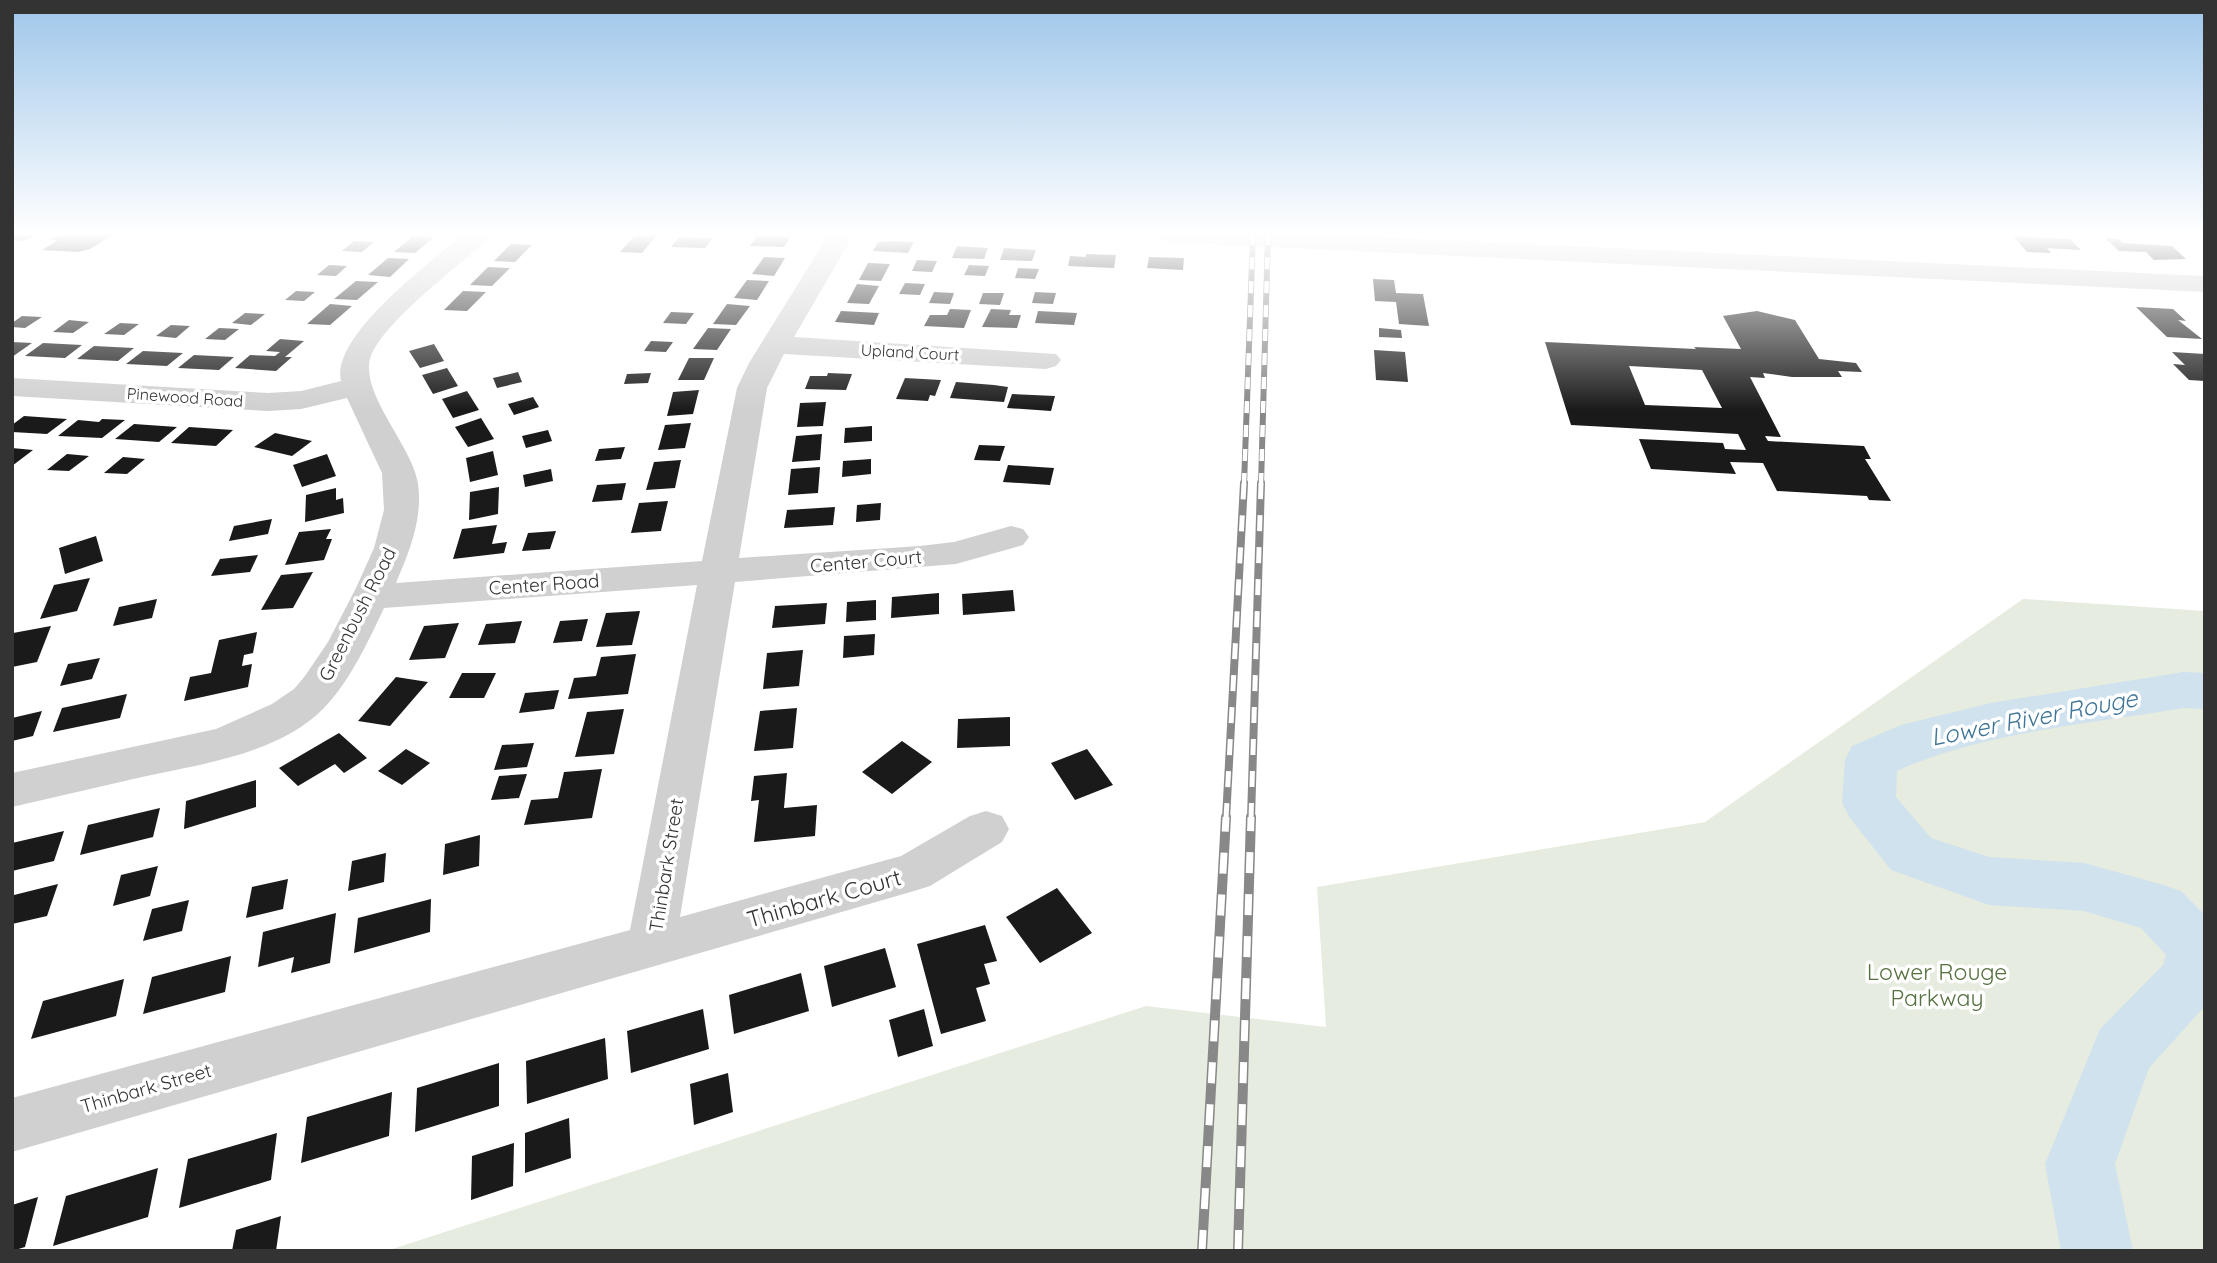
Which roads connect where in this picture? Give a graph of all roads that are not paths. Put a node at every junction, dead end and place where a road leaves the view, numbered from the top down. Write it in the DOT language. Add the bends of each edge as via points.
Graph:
graph roads {
  1 [pos="415,293"];
  2 [pos="806,293"];
  3 [pos="775,345"];
  4 [pos="1046,359"];
  5 [pos="356,386"];
  6 [pos="12,387"];
  7 [pos="1011,537"];
  8 [pos="718,572"];
  9 [pos="369,597"];
  10 [pos="12,790"];
  11 [pos="986,829"];
  12 [pos="653,947"];
  13 [pos="12,1125"];
  1 -- 5 [label="street" via="370,335 354,362"];
  2 -- 3 [label="street, Thinbark Street"];
  3 -- 4 [label="street, Upland Court"];
  3 -- 8 [label="street, Thinbark Street" via="748,405"];
  5 -- 6 [label="street, Pinewood Road" via="301,400 268,402"];
  5 -- 9 [label="street, Greenbush Road" via="400,473 397,532"];
  7 -- 8 [label="street, Center Court" via="956,553"];
  8 -- 9 [label="street, Center Road"];
  8 -- 12 [label="street, Thinbark Street"];
  9 -- 10 [label="street, Greenbush Road" via="325,681 273,723 214,745"];
  11 -- 12 [label="street, Thinbark Court" via="914,872"];
  12 -- 13 [label="street, Thinbark Street"];
}
